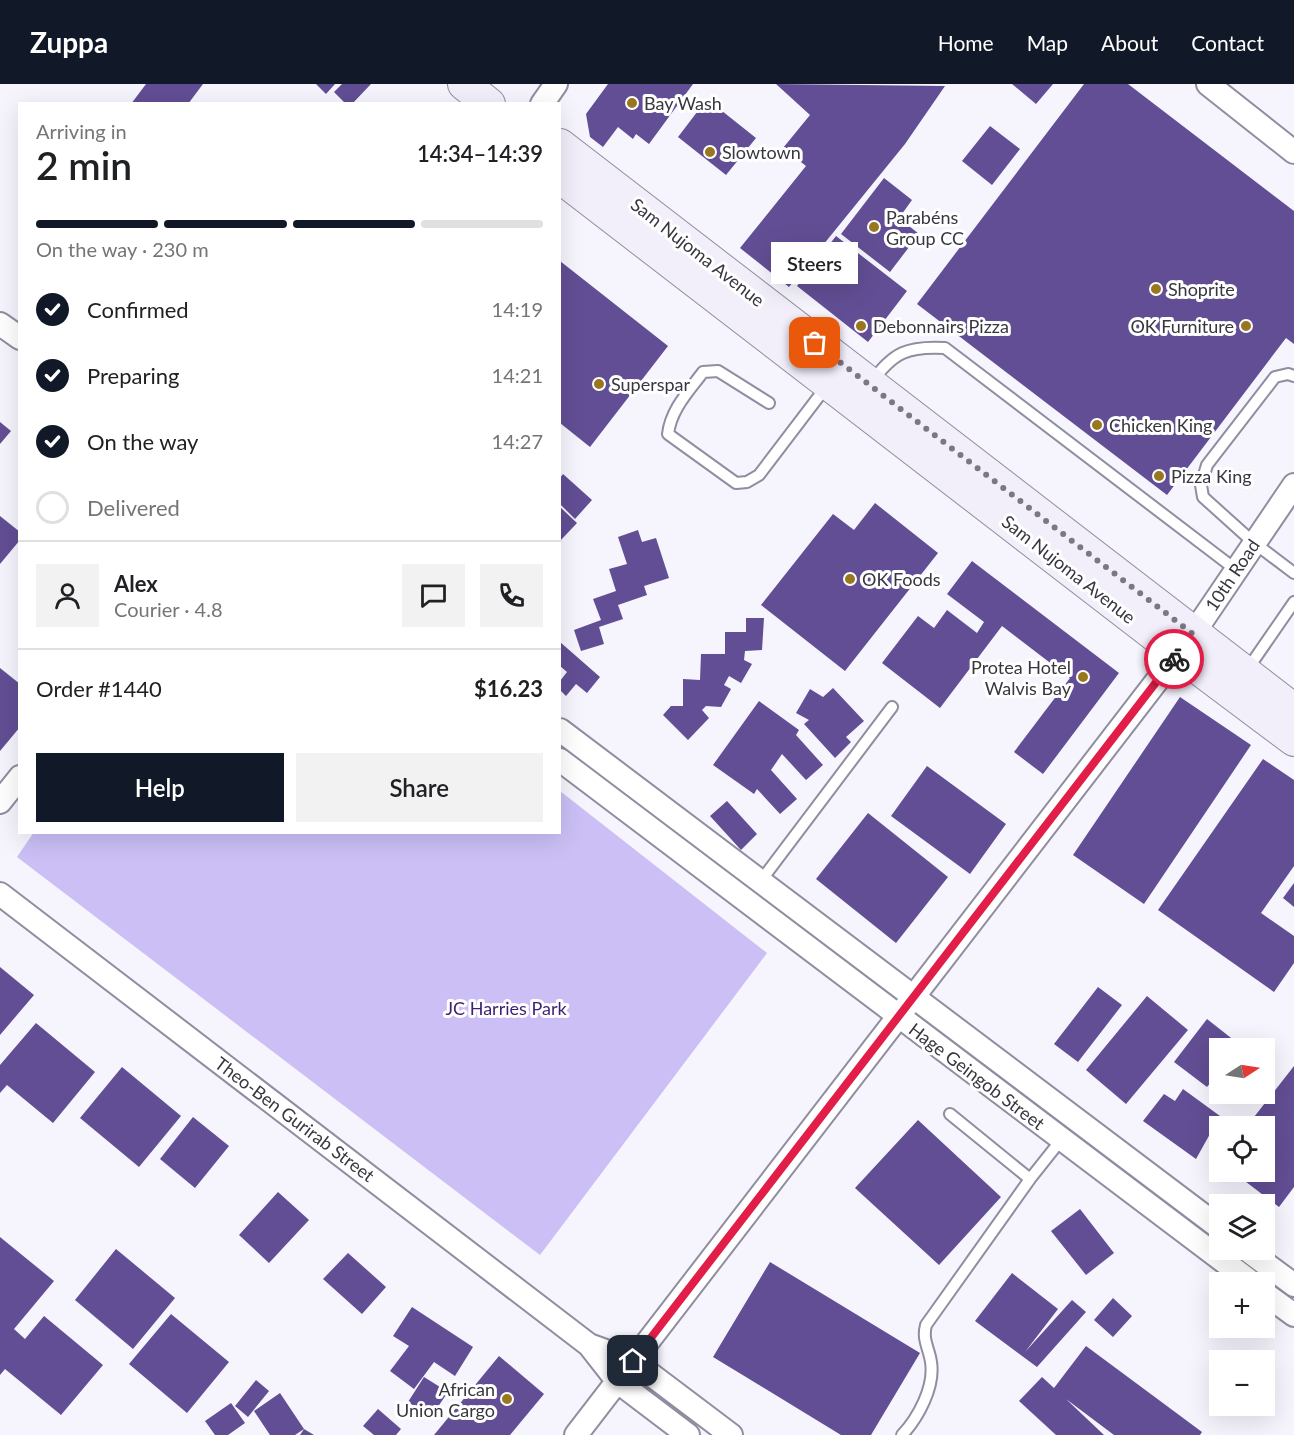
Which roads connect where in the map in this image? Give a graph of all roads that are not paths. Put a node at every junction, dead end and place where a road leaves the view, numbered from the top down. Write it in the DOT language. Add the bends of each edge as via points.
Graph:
graph roads {
  1 [pos="464,84"];
  2 [pos="556,84"];
  3 [pos="1208,84"];
  4 [pos="486,102"];
  5 [pos="543,102"];
  6 [pos="561,147"];
  7 [pos="1294,152"];
  8 [pos="561,178"];
  9 [pos="0,324"];
  10 [pos="18,337"];
  11 [pos="1294,376"];
  12 [pos="828,384"];
  13 [pos="870,385"];
  14 [pos="769,403"];
  15 [pos="1294,485"];
  16 [pos="1253,542"];
  17 [pos="1234,569"];
  18 [pos="1294,573"];
  19 [pos="1294,602"];
  20 [pos="1186,644"];
  21 [pos="1245,673"];
  22 [pos="892,707"];
  23 [pos="1294,710"];
  24 [pos="561,731"];
  25 [pos="1294,740"];
  26 [pos="561,761"];
  27 [pos="18,780"];
  28 [pos="0,802"];
  29 [pos="760,882"];
  30 [pos="0,894"];
  31 [pos="913,997"];
  32 [pos="898,1017"];
  33 [pos="950,1114"];
  34 [pos="1061,1140"];
  35 [pos="1030,1179"];
  36 [pos="1209,1220"];
  37 [pos="1260,1260"];
  38 [pos="1238,1272"];
  39 [pos="1294,1285"];
  40 [pos="1275,1301"];
  41 [pos="1294,1315"];
  42 [pos="590,1345"];
  43 [pos="633,1361"];
  44 [pos="618,1382"];
  45 [pos="576,1435"];
  46 [pos="688,1435"];
  47 [pos="731,1435"];
  48 [pos="902,1435"];
  1 -- 4 [label="main road"];
  2 -- 5 [label="street"];
  3 -- 7 [label="street"];
  6 -- 13 [label="main road, Sam Nujoma Avenue"];
  8 -- 12 [label="main road, Sam Nujoma Avenue"];
  9 -- 10 [label="street"];
  11 -- 16 [label="lane" via="1275,377 1207,465 1201,485 1203,497"];
  12 -- 14 [label="lane" via="759,475 747,482 736,483 668,434 677,407 703,372 718,371"];
  12 -- 20 [label="main road, Sam Nujoma Avenue"];
  13 -- 17 [label="lane" via="886,362 897,354 922,347 945,348"];
  13 -- 20 [label="main road, Sam Nujoma Avenue"];
  15 -- 16 [label="street, 10th Road"];
  16 -- 17 [label="street, 10th Road"];
  16 -- 18 [label="lane"];
  17 -- 20 [label="street, 10th Road"];
  19 -- 21 [label="lane"];
  20 -- 21 [label="main road, Sam Nujoma Avenue"];
  20 -- 25 [label="main road, Sam Nujoma Avenue"];
  20 -- 31 [label="street, 10th Road"];
  21 -- 23 [label="main road, Sam Nujoma Avenue"];
  22 -- 29 [label="lane"];
  24 -- 29 [label="street, Hage Geingob Street"];
  26 -- 32 [label="street, Hage Geingob Street"];
  27 -- 28 [label="street"];
  29 -- 31 [label="street, Hage Geingob Street"];
  30 -- 42 [label="street, Theo-Ben Gurirab Street"];
  31 -- 32 [label="street, 10th Road"];
  31 -- 36 [label="street, Hage Geingob Street"];
  32 -- 34 [label="street, Hage Geingob Street"];
  32 -- 43 [label="street, 10th Road"];
  33 -- 35 [label="lane"];
  34 -- 35 [label="lane"];
  34 -- 38 [label="street, Hage Geingob Street"];
  35 -- 48 [label="lane" via="926,1325 924,1341 931,1361 931,1382 911,1425"];
  37 -- 39 [label="street"];
  40 -- 41 [label="street"];
  42 -- 43 [label="street, Theo-Ben Gurirab Street"];
  42 -- 44 [label="street, Theo-Ben Gurirab Street"];
  43 -- 44 [label="street, 10th Road"];
  43 -- 47 [label="street, Theo-Ben Gurirab Street"];
  44 -- 45 [label="street, 10th Road"];
  44 -- 46 [label="street, Theo-Ben Gurirab Street"];
}
